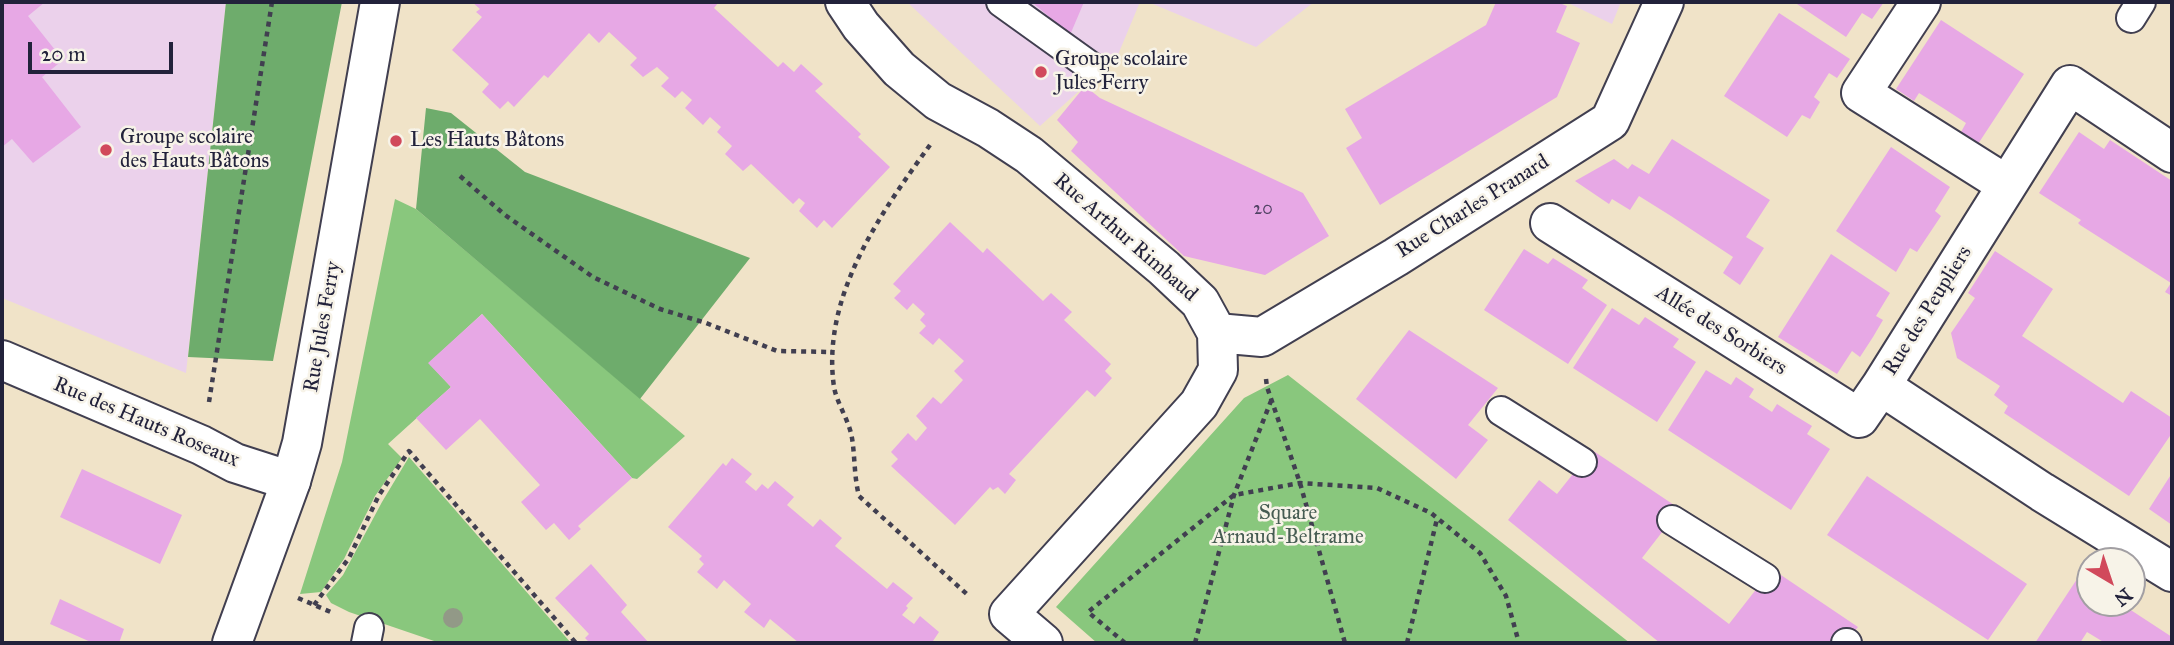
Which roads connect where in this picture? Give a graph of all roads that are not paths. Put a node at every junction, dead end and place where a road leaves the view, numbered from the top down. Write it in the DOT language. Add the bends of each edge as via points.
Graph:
graph roads {
  1 [pos="380,2"];
  2 [pos="845,2"];
  3 [pos="1001,2"];
  4 [pos="1664,2"];
  5 [pos="1921,2"];
  6 [pos="1093,68"];
  7 [pos="2172,153"];
  8 [pos="2007,185"];
  9 [pos="1550,223"];
  10 [pos="1217,333"];
  11 [pos="2,360"];
  12 [pos="1881,386"];
  13 [pos="1501,411"];
  14 [pos="1582,462"];
  15 [pos="291,481"];
  16 [pos="1672,520"];
  17 [pos="2172,572"];
  18 [pos="1765,578"];
  19 [pos="232,643"];
  20 [pos="1043,643"];
  1 -- 15 [label="street, Rue Jules Ferry" via="302,443"];
  2 -- 10 [label="street, Rue Arthur Rimbaud" via="899,69 938,101 1029,155 1200,302"];
  3 -- 6 [label="lane"];
  4 -- 10 [label="street, Rue Charles Pranard" via="1610,121 1262,337"];
  5 -- 8 [label="street" via="1861,93"];
  7 -- 8 [label="street, Rue des Peupliers" via="2070,85"];
  8 -- 12 [label="street, Rue des Peupliers"];
  9 -- 12 [label="street, Allée des Sorbiers" via="1859,418"];
  10 -- 20 [label="street, Rue Arthur Rimbaud" via="1218,370 1199,404 1009,614"];
  11 -- 15 [label="street, Rue des Hauts Roseaux" via="235,463"];
  12 -- 17 [label="street, Rue des Peupliers"];
  13 -- 14 [label="lane"];
  15 -- 19 [label="street, Rue Jules Ferry"];
  16 -- 18 [label="lane"];
}
